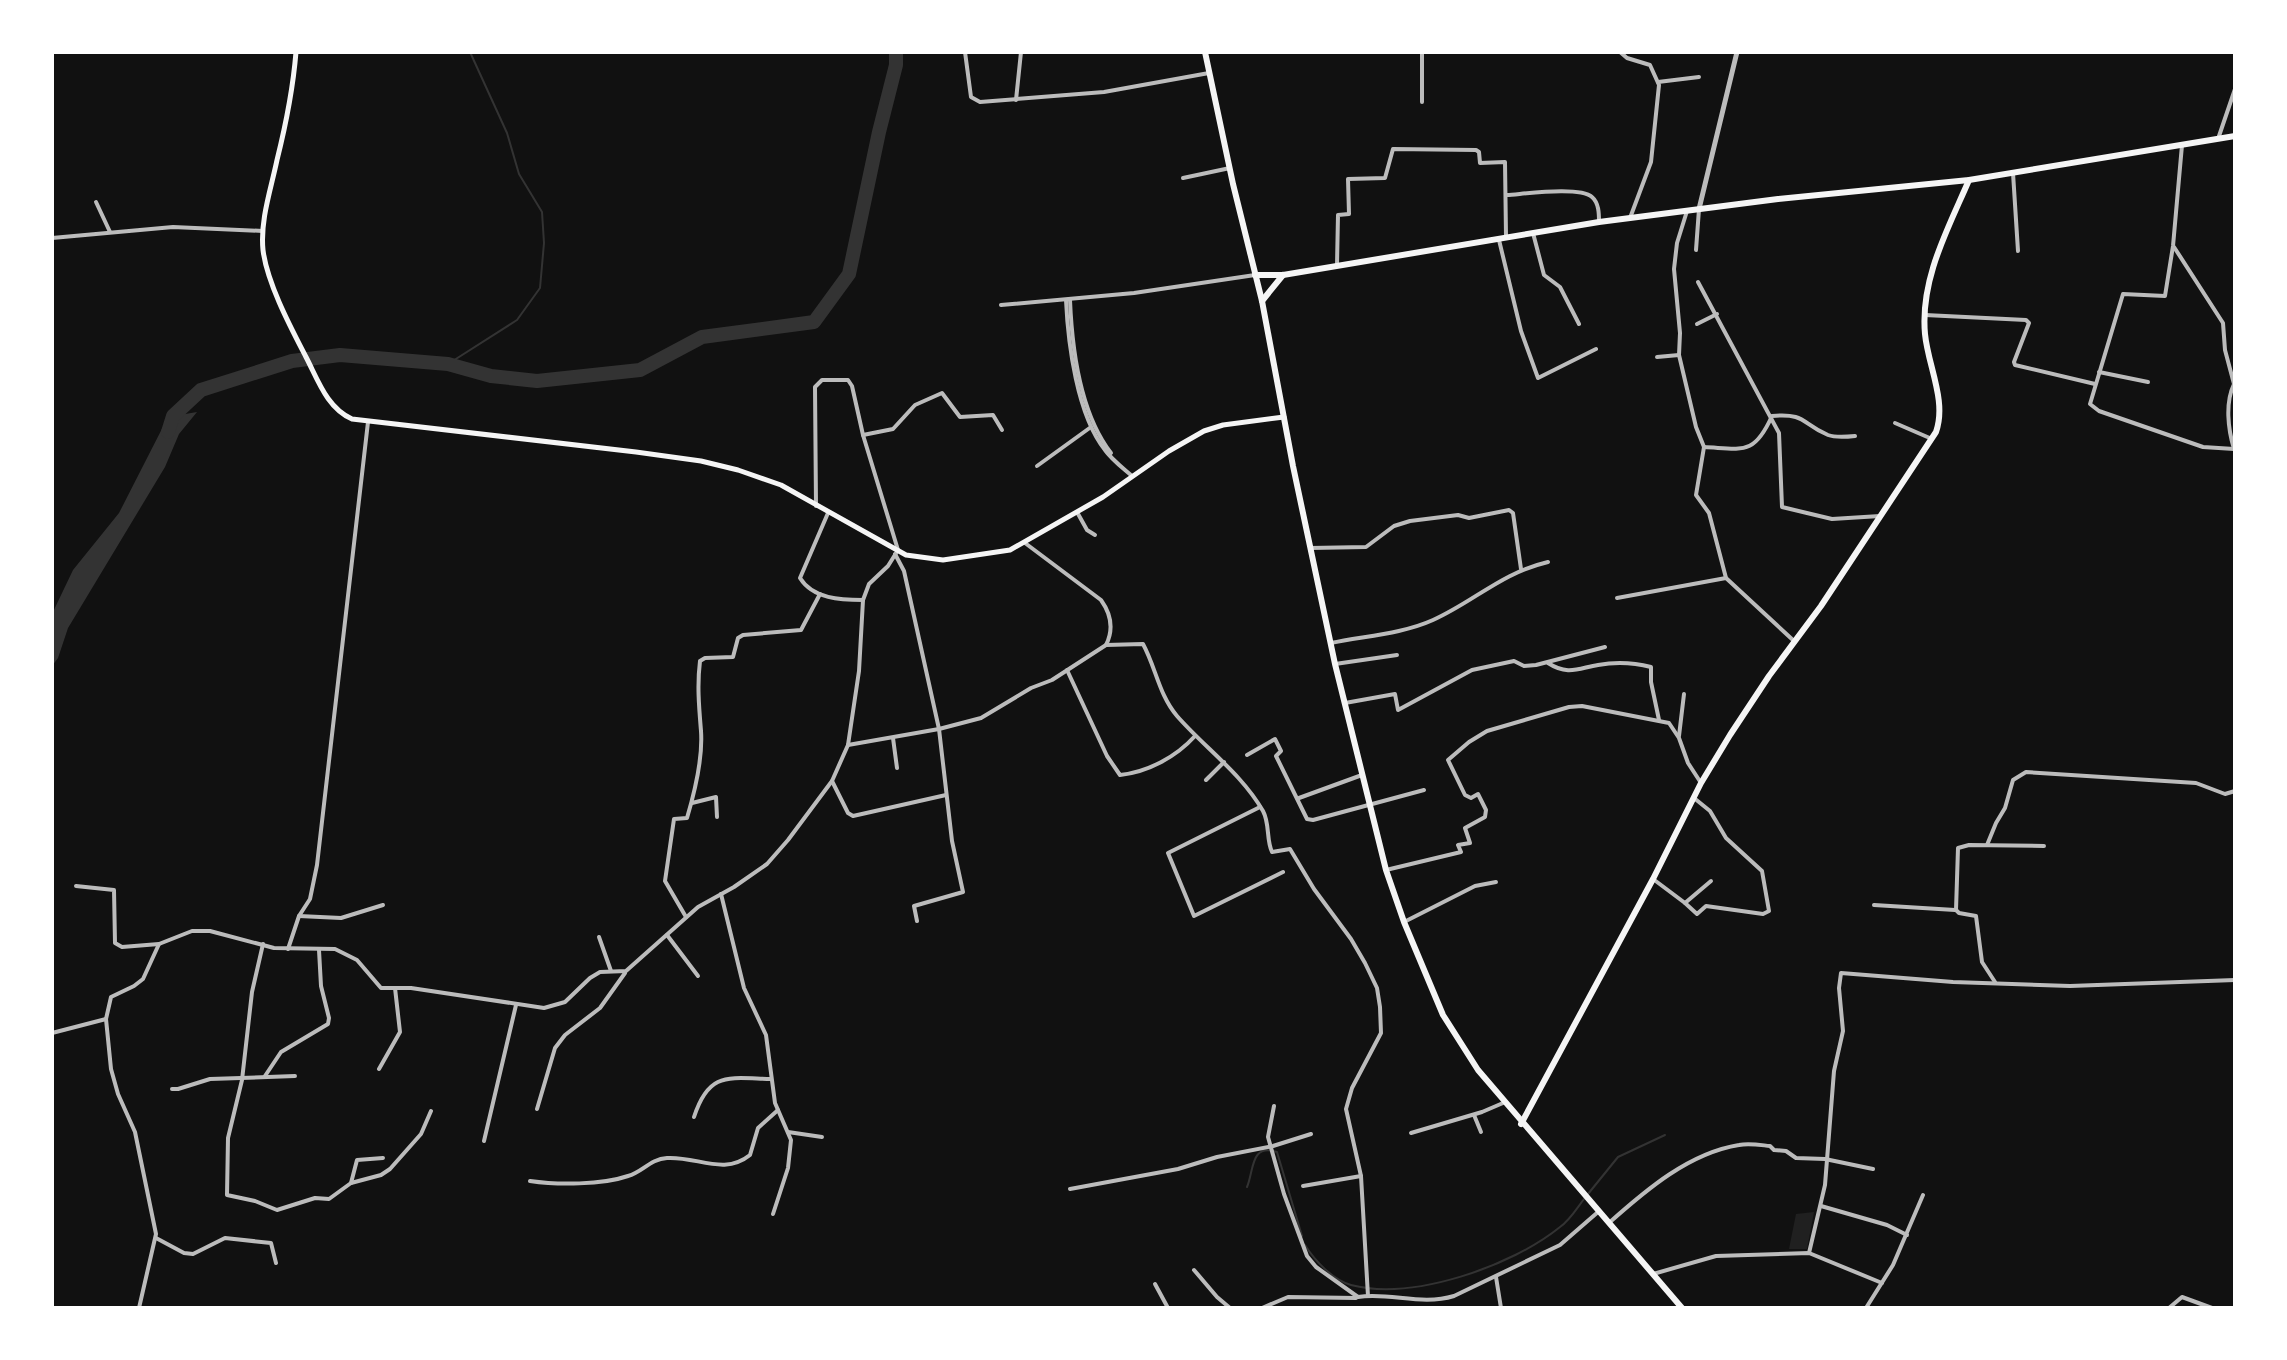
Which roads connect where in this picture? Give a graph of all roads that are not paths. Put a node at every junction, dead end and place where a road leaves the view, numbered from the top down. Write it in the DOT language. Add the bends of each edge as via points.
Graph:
graph roads {
  1 [pos="296,52"];
  2 [pos="965,52"];
  3 [pos="1021,52"];
  4 [pos="1205,52"];
  5 [pos="1422,52"];
  6 [pos="1620,52"];
  7 [pos="1737,52"];
  8 [pos="1209,73"];
  9 [pos="1699,77"];
  10 [pos="1658,82"];
  11 [pos="2235,89"];
  12 [pos="1016,100"];
  13 [pos="1422,102"];
  14 [pos="2235,136"];
  15 [pos="2218,139"];
  16 [pos="2182,145"];
  17 [pos="1230,168"];
  18 [pos="2013,173"];
  19 [pos="1183,178"];
  20 [pos="1969,180"];
  21 [pos="1507,195"];
  22 [pos="96,202"];
  23 [pos="1699,209"];
  24 [pos="1687,211"];
  25 [pos="1630,218"];
  26 [pos="1599,222"];
  27 [pos="263,231"];
  28 [pos="110,232"];
  29 [pos="1533,232"];
  30 [pos="1502,237"];
  31 [pos="52,238"];
  32 [pos="2173,246"];
  33 [pos="1696,250"];
  34 [pos="2018,251"];
  35 [pos="1337,265"];
  36 [pos="1255,275"];
  37 [pos="1283,275"];
  38 [pos="1698,282"];
  39 [pos="1068,300"];
  40 [pos="1262,301"];
  41 [pos="1001,305"];
  42 [pos="1717,314"];
  43 [pos="1925,315"];
  44 [pos="1579,324"];
  45 [pos="1697,324"];
  46 [pos="1596,349"];
  47 [pos="1679,355"];
  48 [pos="1657,357"];
  49 [pos="2099,372"];
  50 [pos="2148,382"];
  51 [pos="2096,385"];
  52 [pos="1772,416"];
  53 [pos="1284,417"];
  54 [pos="368,422"];
  55 [pos="1895,423"];
  56 [pos="1091,427"];
  57 [pos="1002,430"];
  58 [pos="863,435"];
  59 [pos="1855,436"];
  60 [pos="1932,439"];
  61 [pos="1704,447"];
  62 [pos="2235,450"];
  63 [pos="1037,466"];
  64 [pos="1133,475"];
  65 [pos="816,506"];
  66 [pos="1076,511"];
  67 [pos="829,512"];
  68 [pos="1883,516"];
  69 [pos="1095,535"];
  70 [pos="1025,543"];
  71 [pos="1310,548"];
  72 [pos="896,552"];
  73 [pos="1548,562"];
  74 [pos="1521,569"];
  75 [pos="1726,578"];
  76 [pos="820,594"];
  77 [pos="1617,598"];
  78 [pos="863,600"];
  79 [pos="1794,641"];
  80 [pos="1331,643"];
  81 [pos="1106,645"];
  82 [pos="1605,647"];
  83 [pos="1397,655"];
  84 [pos="1547,662"];
  85 [pos="1335,664"];
  86 [pos="1067,670"];
  87 [pos="1684,694"];
  88 [pos="1345,703"];
  89 [pos="1659,720"];
  90 [pos="939,729"];
  91 [pos="1195,736"];
  92 [pos="893,738"];
  93 [pos="1679,738"];
  94 [pos="848,745"];
  95 [pos="1247,755"];
  96 [pos="1224,762"];
  97 [pos="897,768"];
  98 [pos="1362,775"];
  99 [pos="1206,780"];
  100 [pos="832,781"];
  101 [pos="1701,783"];
  102 [pos="1424,790"];
  103 [pos="2235,791"];
  104 [pos="946,795"];
  105 [pos="1299,798"];
  106 [pos="1694,798"];
  107 [pos="692,803"];
  108 [pos="1369,806"];
  109 [pos="1260,807"];
  110 [pos="717,817"];
  111 [pos="1987,845"];
  112 [pos="2044,846"];
  113 [pos="1386,870"];
  114 [pos="1283,872"];
  115 [pos="1653,879"];
  116 [pos="1711,881"];
  117 [pos="1496,882"];
  118 [pos="76,886"];
  119 [pos="721,894"];
  120 [pos="1685,903"];
  121 [pos="383,905"];
  122 [pos="1874,905"];
  123 [pos="1956,910"];
  124 [pos="299,916"];
  125 [pos="686,917"];
  126 [pos="917,921"];
  127 [pos="1404,922"];
  128 [pos="667,935"];
  129 [pos="599,937"];
  130 [pos="159,944"];
  131 [pos="263,944"];
  132 [pos="288,949"];
  133 [pos="319,950"];
  134 [pos="611,971"];
  135 [pos="626,971"];
  136 [pos="698,976"];
  137 [pos="2235,980"];
  138 [pos="1995,982"];
  139 [pos="395,988"];
  140 [pos="516,1005"];
  141 [pos="106,1019"];
  142 [pos="52,1033"];
  143 [pos="379,1069"];
  144 [pos="265,1076"];
  145 [pos="295,1076"];
  146 [pos="771,1079"];
  147 [pos="242,1080"];
  148 [pos="172,1089"];
  149 [pos="1503,1103"];
  150 [pos="1274,1106"];
  151 [pos="537,1109"];
  152 [pos="778,1110"];
  153 [pos="431,1111"];
  154 [pos="1474,1115"];
  155 [pos="694,1117"];
  156 [pos="1521,1124"];
  157 [pos="788,1132"];
  158 [pos="1481,1132"];
  159 [pos="1411,1133"];
  160 [pos="1311,1134"];
  161 [pos="822,1137"];
  162 [pos="484,1141"];
  163 [pos="1273,1146"];
  164 [pos="383,1158"];
  165 [pos="1825,1159"];
  166 [pos="1873,1169"];
  167 [pos="1361,1176"];
  168 [pos="530,1181"];
  169 [pos="351,1183"];
  170 [pos="1303,1186"];
  171 [pos="1070,1189"];
  172 [pos="1923,1195"];
  173 [pos="1821,1206"];
  174 [pos="1596,1210"];
  175 [pos="773,1214"];
  176 [pos="1608,1224"];
  177 [pos="1907,1235"];
  178 [pos="156,1238"];
  179 [pos="1809,1253"];
  180 [pos="276,1263"];
  181 [pos="1194,1270"];
  182 [pos="1653,1274"];
  183 [pos="1496,1277"];
  184 [pos="1882,1283"];
  185 [pos="1155,1284"];
  186 [pos="1367,1291"];
  187 [pos="1358,1297"];
  188 [pos="139,1308"];
  189 [pos="1168,1308"];
  190 [pos="1230,1308"];
  191 [pos="1262,1308"];
  192 [pos="1501,1308"];
  193 [pos="1682,1308"];
  194 [pos="1866,1308"];
  195 [pos="2169,1308"];
  196 [pos="2212,1308"];
  1 -- 27 [label="main road"];
  2 -- 12 [label="street" via="971,97 980,102"];
  3 -- 12 [label="street"];
  4 -- 8 [label="main road"];
  5 -- 13 [label="street"];
  6 -- 10 [label="street" via="1650,65"];
  7 -- 23 [label="street"];
  8 -- 12 [label="street" via="1104,92"];
  8 -- 17 [label="main road"];
  9 -- 10 [label="street"];
  10 -- 25 [label="street" via="1651,162"];
  11 -- 15 [label="street"];
  14 -- 15 [label="main road"];
  15 -- 16 [label="main road"];
  16 -- 18 [label="main road"];
  16 -- 32 [label="street"];
  17 -- 19 [label="street"];
  17 -- 36 [label="main road"];
  18 -- 20 [label="main road"];
  18 -- 34 [label="street"];
  20 -- 23 [label="main road"];
  20 -- 43 [label="main road" via="1932,269"];
  21 -- 26 [label="street" via="1587,194 1598,208"];
  21 -- 30 [label="street"];
  21 -- 35 [label="street" via="1506,163 1480,163 1477,150 1393,149 1385,178 1348,179 1349,214 1338,215"];
  22 -- 28 [label="street"];
  23 -- 24 [label="main road"];
  23 -- 33 [label="street"];
  24 -- 25 [label="main road"];
  24 -- 47 [label="street" via="1674,269"];
  25 -- 26 [label="main road"];
  26 -- 29 [label="main road"];
  27 -- 28 [label="street" via="195,227"];
  27 -- 54 [label="main road" via="271,279 321,386 335,410"];
  28 -- 31 [label="street"];
  29 -- 30 [label="main road"];
  29 -- 44 [label="street" via="1543,272 1560,287"];
  30 -- 35 [label="main road"];
  30 -- 46 [label="street" via="1521,331 1538,378"];
  32 -- 49 [label="street" via="2165,296 2123,294"];
  32 -- 62 [label="street" via="2223,323 2234,384 2229,404"];
  35 -- 37 [label="main road"];
  36 -- 37 [label="main road"];
  36 -- 39 [label="street"];
  36 -- 40 [label="main road"];
  37 -- 40 [label="main road"];
  38 -- 42 [label="street"];
  39 -- 41 [label="street"];
  39 -- 56 [label="street" via="1071,361"];
  39 -- 64 [label="street" via="1075,361 1095,426 1110,452"];
  40 -- 53 [label="main road"];
  42 -- 45 [label="street"];
  42 -- 52 [label="street"];
  43 -- 51 [label="street" via="2026,320 2015,365"];
  43 -- 60 [label="main road" via="1940,414"];
  47 -- 48 [label="street"];
  47 -- 61 [label="street"];
  49 -- 50 [label="street"];
  49 -- 51 [label="street"];
  51 -- 62 [label="street" via="2093,408 2203,447"];
  52 -- 59 [label="street" via="1797,416 1827,434"];
  52 -- 61 [label="street" via="1761,437 1747,448"];
  52 -- 68 [label="street" via="1781,441 1782,507 1828,518"];
  53 -- 64 [label="main road" via="1204,431"];
  53 -- 71 [label="main road"];
  54 -- 65 [label="main road" via="701,461 762,477"];
  54 -- 124 [label="street" via="322,828 312,895"];
  55 -- 60 [label="street"];
  56 -- 63 [label="street"];
  56 -- 64 [label="street" via="1106,452"];
  57 -- 58 [label="street" via="993,415 960,417 942,393 915,405 893,429"];
  58 -- 65 [label="street" via="850,383 817,383"];
  58 -- 72 [label="street"];
  60 -- 68 [label="main road"];
  61 -- 75 [label="street" via="1696,492 1709,513"];
  64 -- 66 [label="main road"];
  65 -- 67 [label="main road"];
  66 -- 69 [label="street"];
  66 -- 70 [label="main road"];
  67 -- 72 [label="main road"];
  67 -- 76 [label="street" via="800,578"];
  68 -- 79 [label="main road"];
  70 -- 72 [label="main road" via="994,554 943,560"];
  70 -- 81 [label="street" via="1101,600 1111,627"];
  71 -- 74 [label="street" via="1366,547 1410,521 1509,510"];
  71 -- 80 [label="main road"];
  72 -- 78 [label="street" via="869,584"];
  72 -- 90 [label="street"];
  73 -- 74 [label="street"];
  74 -- 80 [label="street" via="1422,625"];
  75 -- 77 [label="street"];
  75 -- 79 [label="street"];
  76 -- 78 [label="street"];
  76 -- 107 [label="street" via="801,630 743,635 731,659 701,660 701,732"];
  78 -- 94 [label="street"];
  79 -- 101 [label="main road"];
  80 -- 85 [label="main road"];
  81 -- 86 [label="street"];
  81 -- 91 [label="street" via="1143,644 1166,700"];
  82 -- 84 [label="street"];
  83 -- 85 [label="street"];
  84 -- 88 [label="street" via="1524,666 1514,661 1472,670 1398,710 1395,694"];
  84 -- 89 [label="street" via="1584,671 1595,665 1651,667"];
  85 -- 88 [label="main road"];
  86 -- 90 [label="street" via="992,714"];
  86 -- 91 [label="street" via="1120,775 1167,759"];
  87 -- 93 [label="street"];
  88 -- 98 [label="main road"];
  89 -- 93 [label="street" via="1673,726"];
  89 -- 113 [label="street" via="1582,706 1557,709 1478,736 1448,760 1465,795 1478,794 1486,810 1485,817 1465,828 1470,843 1458,845 1461,852"];
  90 -- 92 [label="street"];
  90 -- 104 [label="street"];
  91 -- 96 [label="street"];
  92 -- 94 [label="street"];
  92 -- 97 [label="street"];
  93 -- 101 [label="street"];
  94 -- 100 [label="street"];
  95 -- 105 [label="street" via="1275,739 1281,751 1276,756"];
  96 -- 99 [label="street"];
  96 -- 109 [label="street"];
  98 -- 105 [label="street"];
  98 -- 108 [label="main road"];
  100 -- 104 [label="street" via="853,816"];
  100 -- 119 [label="street" via="767,864"];
  101 -- 106 [label="main road"];
  102 -- 108 [label="street"];
  103 -- 111 [label="street" via="2225,794 2196,783 2026,772 2013,780"];
  104 -- 126 [label="street" via="963,893 914,906"];
  105 -- 108 [label="street" via="1307,819 1313,820"];
  106 -- 115 [label="main road"];
  106 -- 120 [label="street" via="1762,871 1768,912 1706,906 1697,914"];
  107 -- 110 [label="street" via="716,797"];
  107 -- 125 [label="street" via="686,819 674,819 665,874"];
  108 -- 113 [label="main road"];
  109 -- 114 [label="street" via="1168,853 1194,916"];
  109 -- 167 [label="street" via="1272,852 1290,849 1377,988 1381,1033 1346,1109"];
  111 -- 112 [label="street"];
  111 -- 123 [label="street" via="1958,848"];
  113 -- 127 [label="main road"];
  115 -- 120 [label="street"];
  115 -- 156 [label="main road"];
  116 -- 120 [label="street"];
  117 -- 127 [label="street" via="1468,889"];
  118 -- 130 [label="street" via="114,890 118,945"];
  119 -- 125 [label="street"];
  119 -- 146 [label="street" via="744,988 766,1035"];
  121 -- 124 [label="street" via="341,918"];
  122 -- 123 [label="street"];
  123 -- 138 [label="street" via="1976,916 1982,962"];
  124 -- 132 [label="street"];
  125 -- 128 [label="street"];
  127 -- 149 [label="main road" via="1443,1015"];
  128 -- 135 [label="street"];
  128 -- 136 [label="street"];
  129 -- 134 [label="street"];
  130 -- 131 [label="street" via="192,931 210,931"];
  130 -- 141 [label="street" via="143,979 111,997"];
  131 -- 132 [label="street"];
  131 -- 147 [label="street"];
  132 -- 133 [label="street"];
  133 -- 139 [label="street" via="343,951 377,986"];
  133 -- 144 [label="street" via="328,1024 281,1052"];
  134 -- 135 [label="street"];
  134 -- 140 [label="street" via="594,975 555,1007"];
  135 -- 151 [label="street" via="600,1008 555,1048"];
  137 -- 138 [label="street" via="2126,986"];
  138 -- 165 [label="street" via="1841,973 1843,1031"];
  139 -- 140 [label="street"];
  139 -- 143 [label="street" via="400,1032"];
  140 -- 162 [label="street"];
  141 -- 142 [label="street"];
  141 -- 178 [label="street" via="111,1069 135,1132"];
  144 -- 145 [label="street"];
  144 -- 147 [label="street"];
  146 -- 152 [label="street"];
  146 -- 155 [label="street" via="714,1084 701,1097"];
  147 -- 148 [label="street" via="210,1079"];
  147 -- 169 [label="street" via="228,1138 227,1195 277,1210 329,1199"];
  149 -- 154 [label="street"];
  149 -- 156 [label="main road"];
  150 -- 163 [label="street" via="1268,1133"];
  152 -- 157 [label="street"];
  152 -- 168 [label="street" via="758,1128 750,1155 733,1164 668,1158 627,1177 558,1185"];
  153 -- 169 [label="street" via="421,1134 390,1169"];
  154 -- 158 [label="street"];
  154 -- 159 [label="street"];
  156 -- 174 [label="main road"];
  157 -- 161 [label="street"];
  157 -- 175 [label="street" via="791,1156"];
  160 -- 163 [label="street"];
  163 -- 171 [label="street"];
  163 -- 187 [label="street" via="1307,1256"];
  164 -- 169 [label="street" via="357,1160"];
  165 -- 166 [label="street"];
  165 -- 173 [label="street"];
  165 -- 176 [label="street" via="1796,1158 1770,1146 1740,1145 1708,1153 1641,1195"];
  167 -- 170 [label="street"];
  167 -- 186 [label="street"];
  172 -- 177 [label="street"];
  173 -- 177 [label="street"];
  173 -- 179 [label="street"];
  174 -- 176 [label="main road"];
  174 -- 183 [label="street" via="1560,1245"];
  176 -- 182 [label="main road"];
  177 -- 184 [label="street"];
  178 -- 180 [label="street" via="193,1254 225,1238 271,1243"];
  178 -- 188 [label="street"];
  179 -- 182 [label="street" via="1716,1256"];
  179 -- 184 [label="street"];
  181 -- 190 [label="street"];
  182 -- 193 [label="main road"];
  183 -- 186 [label="street" via="1440,1300"];
  183 -- 192 [label="street"];
  184 -- 194 [label="street"];
  185 -- 189 [label="street"];
  186 -- 187 [label="street"];
  187 -- 191 [label="street" via="1288,1297"];
  195 -- 196 [label="street" via="2182,1297"];
}
